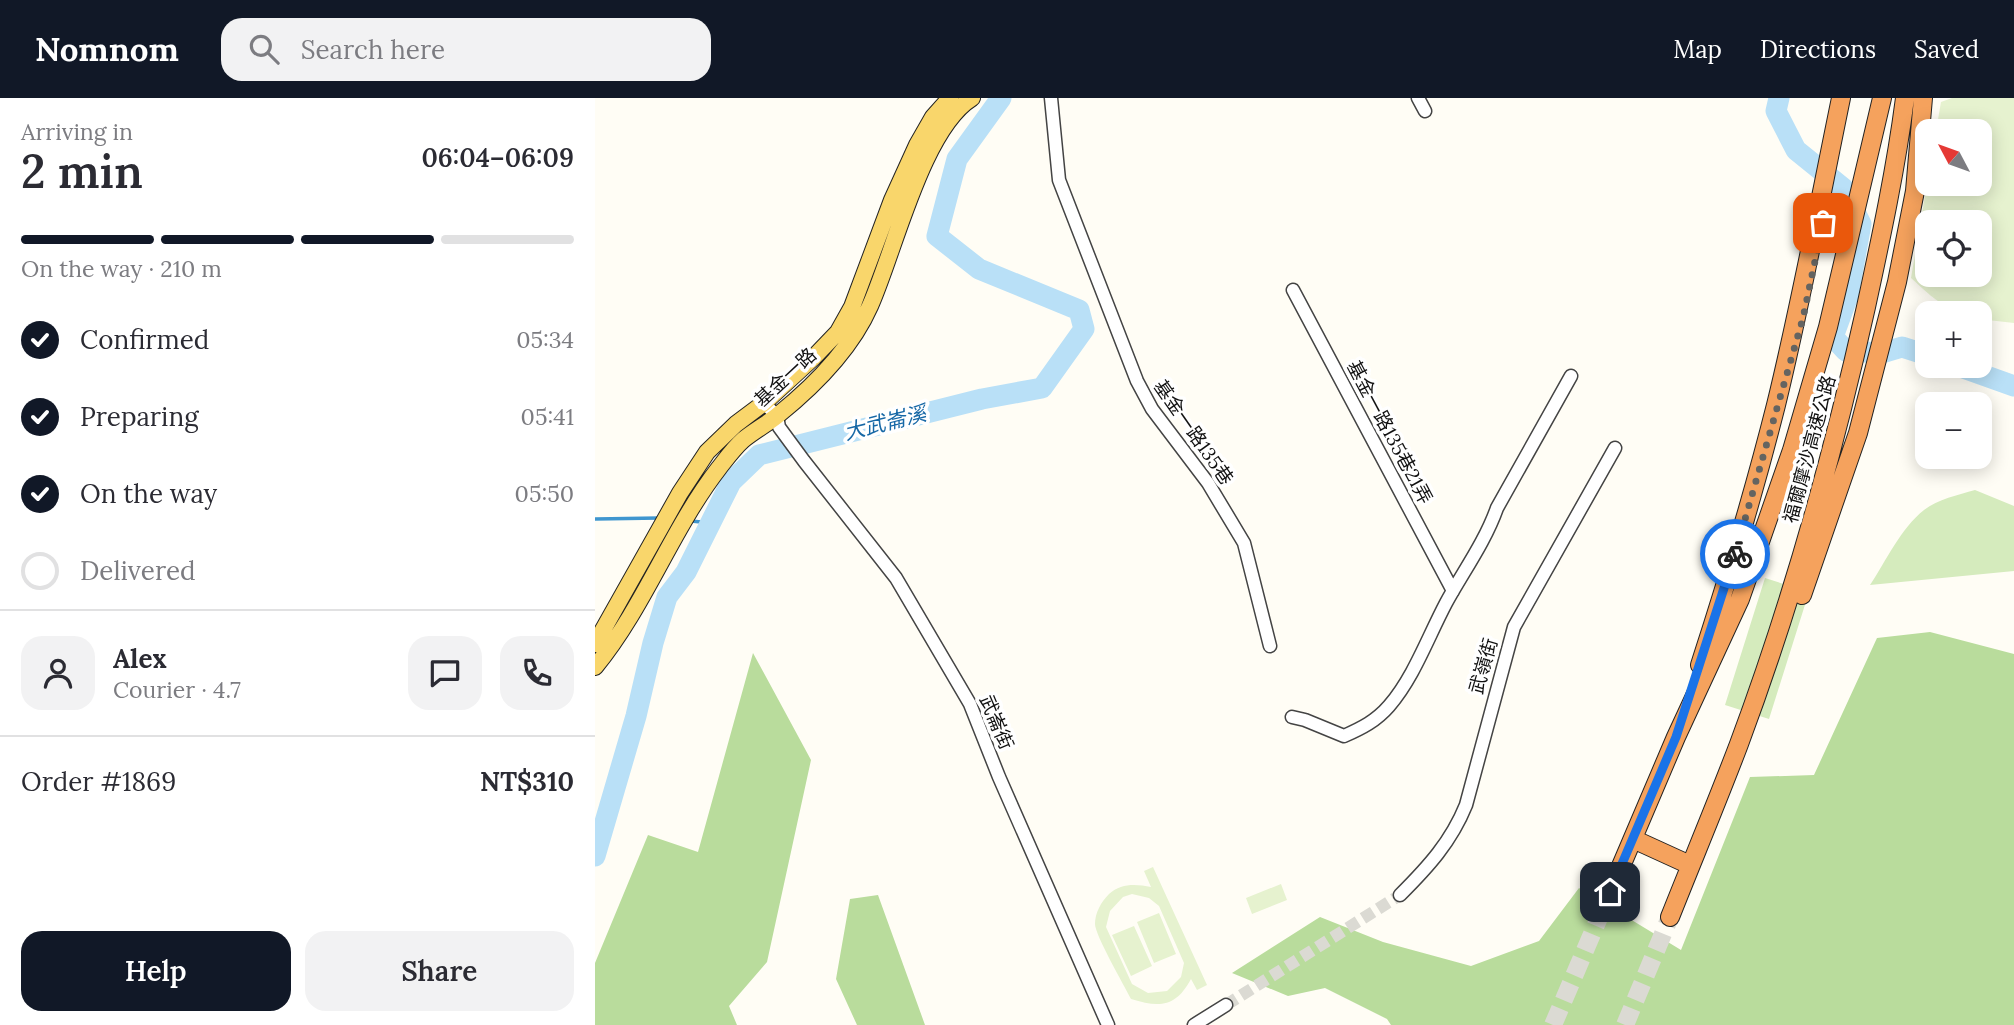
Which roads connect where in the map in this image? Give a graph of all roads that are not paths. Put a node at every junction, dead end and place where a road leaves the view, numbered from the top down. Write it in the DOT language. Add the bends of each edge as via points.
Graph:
graph roads {
  1 [pos="950,98"];
  2 [pos="972,98"];
  3 [pos="1051,98"];
  4 [pos="1418,98"];
  5 [pos="1841,98"];
  6 [pos="1848,98"];
  7 [pos="1882,98"];
  8 [pos="1905,98"];
  9 [pos="1923,98"];
  10 [pos="1425,111"];
  11 [pos="1293,290"];
  12 [pos="1571,376"];
  13 [pos="764,403"];
  14 [pos="778,422"];
  15 [pos="1615,448"];
  16 [pos="1757,475"];
  17 [pos="1453,591"];
  18 [pos="595,644"];
  19 [pos="1270,646"];
  20 [pos="595,667"];
  21 [pos="1291,717"];
  22 [pos="1676,737"];
  23 [pos="1739,743"];
  24 [pos="1633,839"];
  25 [pos="1691,865"];
  26 [pos="1610,892"];
  27 [pos="1401,895"];
  28 [pos="1670,917"];
  29 [pos="1226,1005"];
  30 [pos="1108,1025"];
  31 [pos="1194,1025"];
  1 -- 13 [label="main road, 基金一路" via="917,145 838,332"];
  2 -- 14 [label="main road, 基金一路" via="945,126 932,150 870,307 856,331"];
  3 -- 19 [label="street, 基金一路135巷" via="1059,180 1137,381 1151,409 1208,483 1244,543"];
  4 -- 10 [label="street"];
  5 -- 16 [label="highway" via="1796,319"];
  6 -- 16 [label="highway" via="1803,318"];
  7 -- 22 [label="highway, 福爾摩沙高速公路" via="1828,327 1792,450 1740,599"];
  8 -- 23 [label="highway, 福爾摩沙高速公路" via="1889,198 1826,472"];
  9 -- 23 [label="highway" via="1915,191 1858,433 1785,640"];
  11 -- 17 [label="street, 基金一路135巷21弄"];
  12 -- 17 [label="street"];
  13 -- 14 [label="street, 武崙街"];
  13 -- 18 [label="main road, 基金一路" via="707,452"];
  14 -- 20 [label="main road, 基金一路" via="743,440 719,467 621,633"];
  14 -- 30 [label="street, 武崙街" via="896,578 970,704"];
  15 -- 27 [label="street, 武嶺街" via="1514,627 1457,826 1430,865"];
  16 -- 22 [label="highway"];
  17 -- 21 [label="street" via="1410,674 1377,719 1344,736"];
  22 -- 24 [label="highway, 福爾摩沙高速公路"];
  23 -- 25 [label="highway, 福爾摩沙高速公路"];
  24 -- 25 [label="highway"];
  24 -- 26 [label="highway, 福爾摩沙高速公路"];
  25 -- 28 [label="highway, 福爾摩沙高速公路"];
  29 -- 31 [label="street"];
}
